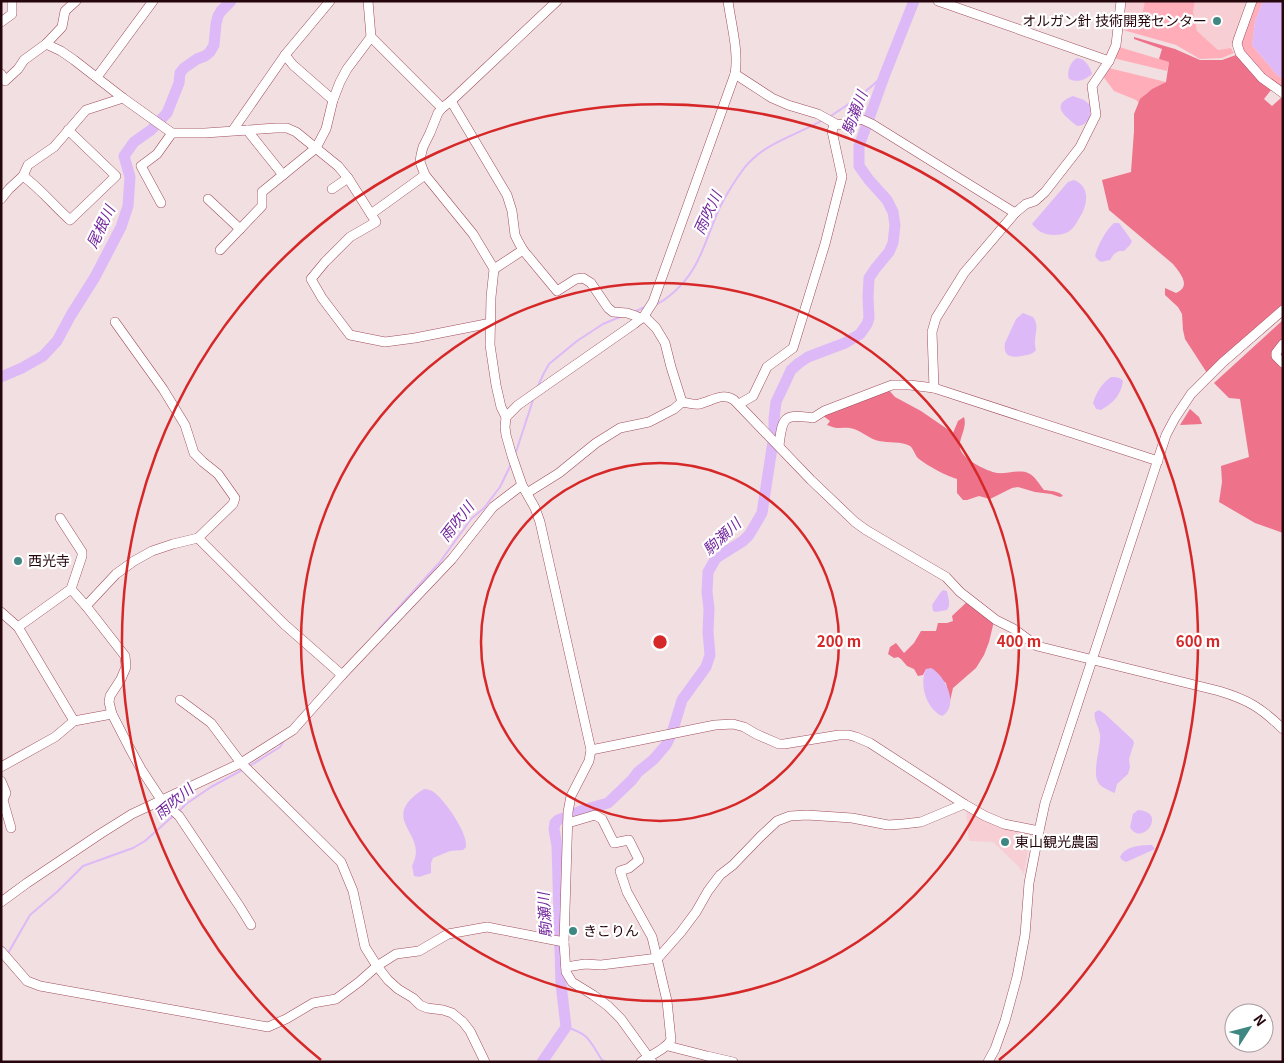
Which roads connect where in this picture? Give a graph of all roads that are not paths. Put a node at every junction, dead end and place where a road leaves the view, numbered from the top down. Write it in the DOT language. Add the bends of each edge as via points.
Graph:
graph roads {
  1 [pos="12,1"];
  2 [pos="76,1"];
  3 [pos="153,1"];
  4 [pos="330,1"];
  5 [pos="368,1"];
  6 [pos="557,1"];
  7 [pos="728,1"];
  8 [pos="938,1"];
  9 [pos="1121,1"];
  10 [pos="1252,1"];
  11 [pos="1,22"];
  12 [pos="371,37"];
  13 [pos="46,44"];
  14 [pos="285,55"];
  15 [pos="1109,61"];
  16 [pos="1,74"];
  17 [pos="735,74"];
  18 [pos="97,77"];
  19 [pos="1283,93"];
  20 [pos="122,98"];
  21 [pos="332,100"];
  22 [pos="451,101"];
  23 [pos="442,108"];
  24 [pos="829,120"];
  25 [pos="68,130"];
  26 [pos="233,130"];
  27 [pos="247,130"];
  28 [pos="172,133"];
  29 [pos="316,148"];
  30 [pos="283,175"];
  31 [pos="426,175"];
  32 [pos="23,176"];
  33 [pos="348,178"];
  34 [pos="332,189"];
  35 [pos="1,198"];
  36 [pos="208,199"];
  37 [pos="161,204"];
  38 [pos="1016,213"];
  39 [pos="371,214"];
  40 [pos="240,229"];
  41 [pos="220,250"];
  42 [pos="523,250"];
  43 [pos="494,269"];
  44 [pos="1283,310"];
  45 [pos="642,316"];
  46 [pos="115,322"];
  47 [pos="491,323"];
  48 [pos="1283,344"];
  49 [pos="1283,363"];
  50 [pos="934,388"];
  51 [pos="682,402"];
  52 [pos="738,404"];
  53 [pos="506,417"];
  54 [pos="775,442"];
  55 [pos="1158,461"];
  56 [pos="522,484"];
  57 [pos="527,493"];
  58 [pos="60,518"];
  59 [pos="198,538"];
  60 [pos="71,589"];
  61 [pos="86,606"];
  62 [pos="1,612"];
  63 [pos="18,627"];
  64 [pos="1092,660"];
  65 [pos="342,675"];
  66 [pos="180,700"];
  67 [pos="112,714"];
  68 [pos="74,721"];
  69 [pos="1283,729"];
  70 [pos="591,750"];
  71 [pos="241,763"];
  72 [pos="1,766"];
  73 [pos="1,781"];
  74 [pos="162,801"];
  75 [pos="964,804"];
  76 [pos="568,818"];
  77 [pos="11,828"];
  78 [pos="1038,831"];
  79 [pos="1,902"];
  80 [pos="251,925"];
  81 [pos="564,942"];
  82 [pos="1,951"];
  83 [pos="658,958"];
  84 [pos="377,966"];
  85 [pos="566,967"];
  86 [pos="668,1046"];
  87 [pos="647,1060"];
  88 [pos="485,1062"];
  89 [pos="733,1062"];
  90 [pos="988,1062"];
  1 -- 11 [label="street" via="12,14"];
  2 -- 13 [label="street" via="65,11 62,27"];
  3 -- 18 [label="street"];
  4 -- 14 [label="street"];
  5 -- 12 [label="street"];
  6 -- 22 [label="street"];
  7 -- 17 [label="street" via="736,54"];
  8 -- 15 [label="street"];
  9 -- 15 [label="street" via="1116,45"];
  10 -- 19 [label="street" via="1238,48 1262,78"];
  12 -- 21 [label="street" via="347,69"];
  12 -- 23 [label="street"];
  13 -- 16 [label="street" via="24,60 5,81"];
  13 -- 18 [label="street"];
  14 -- 21 [label="street"];
  14 -- 26 [label="street"];
  15 -- 38 [label="street" via="1092,86 1096,115 1080,147 1045,192"];
  17 -- 24 [label="street" via="772,98"];
  17 -- 45 [label="street" via="653,302"];
  18 -- 20 [label="street"];
  20 -- 25 [label="street" via="86,110"];
  20 -- 28 [label="street"];
  21 -- 29 [label="street" via="326,130"];
  22 -- 23 [label="street"];
  22 -- 42 [label="street" via="506,196 515,235"];
  23 -- 31 [label="street" via="420,154"];
  24 -- 38 [label="street" via="845,125 861,119 869,122"];
  24 -- 52 [label="street" via="834,126 832,131 842,177 793,348 767,367 753,396"];
  25 -- 32 [label="street" via="54,147 28,165"];
  25 -- 32 [label="street" via="116,176 70,220"];
  26 -- 27 [label="street"];
  26 -- 28 [label="street"];
  27 -- 29 [label="street" via="287,128"];
  27 -- 30 [label="street"];
  28 -- 37 [label="street" via="158,154 141,166"];
  29 -- 30 [label="street"];
  29 -- 33 [label="street"];
  30 -- 40 [label="street" via="262,192 262,206"];
  31 -- 39 [label="street"];
  31 -- 43 [label="street" via="473,234"];
  32 -- 35 [label="street"];
  33 -- 34 [label="street"];
  33 -- 39 [label="street"];
  36 -- 40 [label="street"];
  38 -- 50 [label="street" via="964,273 936,318 932,332"];
  39 -- 47 [label="street" via="376,222 350,237 311,279 350,335 385,342"];
  40 -- 41 [label="street"];
  42 -- 43 [label="street"];
  42 -- 45 [label="street" via="557,291 583,278 591,283 613,312"];
  43 -- 47 [label="street"];
  44 -- 55 [label="street" via="1191,394 1166,435"];
  45 -- 51 [label="street" via="666,343"];
  45 -- 53 [label="street"];
  46 -- 59 [label="street" via="185,425 194,452 218,474 236,498"];
  47 -- 53 [label="street" via="490,345 496,385"];
  48 -- 49 [label="street" via="1276,353"];
  50 -- 54 [label="street" via="892,385 813,418 789,417 782,424"];
  50 -- 55 [label="street"];
  51 -- 52 [label="street" via="697,404 729,396"];
  51 -- 57 [label="street" via="649,422 620,428"];
  52 -- 54 [label="street"];
  53 -- 56 [label="street" via="506,435"];
  54 -- 64 [label="street" via="855,522 946,577 996,620 1037,646"];
  55 -- 64 [label="street"];
  56 -- 57 [label="street"];
  56 -- 65 [label="street" via="493,507 452,559"];
  57 -- 70 [label="street" via="543,532"];
  58 -- 60 [label="street" via="82,552"];
  59 -- 61 [label="street" via="152,551 134,561 116,574"];
  59 -- 65 [label="street" via="284,624"];
  60 -- 61 [label="street"];
  60 -- 63 [label="street"];
  61 -- 67 [label="street" via="125,656 126,667 108,702"];
  62 -- 63 [label="street"];
  63 -- 68 [label="street"];
  64 -- 69 [label="street" via="1237,696 1260,709"];
  64 -- 78 [label="street"];
  65 -- 71 [label="street" via="293,730"];
  66 -- 71 [label="street" via="211,723"];
  67 -- 68 [label="street"];
  67 -- 74 [label="street"];
  68 -- 72 [label="street" via="55,737"];
  70 -- 75 [label="street" via="732,724 774,743 784,744 849,735 870,743"];
  70 -- 76 [label="street" via="585,771 571,796"];
  71 -- 74 [label="street"];
  71 -- 84 [label="street" via="341,862 353,891 365,947"];
  73 -- 77 [label="street" via="6,793 2,800"];
  74 -- 79 [label="street" via="132,814 100,834"];
  74 -- 80 [label="street" via="177,813"];
  75 -- 78 [label="street" via="1004,824"];
  75 -- 83 [label="street" via="921,822 903,824 807,815 777,821 720,875 682,932"];
  76 -- 81 [label="street"];
  76 -- 83 [label="street" via="595,815 602,819 614,843 629,840 639,860 620,871 652,937"];
  78 -- 90 [label="street" via="1017,977 1005,1021"];
  81 -- 84 [label="street" via="487,927 448,934 419,951 396,954"];
  81 -- 85 [label="street"];
  82 -- 84 [label="street" via="27,981 40,986 268,1027 313,1003 336,999"];
  83 -- 85 [label="street"];
  83 -- 86 [label="street" via="667,1001 671,1040"];
  84 -- 88 [label="street" via="388,980 420,1005 452,1013 463,1022"];
  85 -- 87 [label="street" via="572,982 593,994 621,1019"];
  86 -- 87 [label="street"];
  86 -- 89 [label="street"];
}
